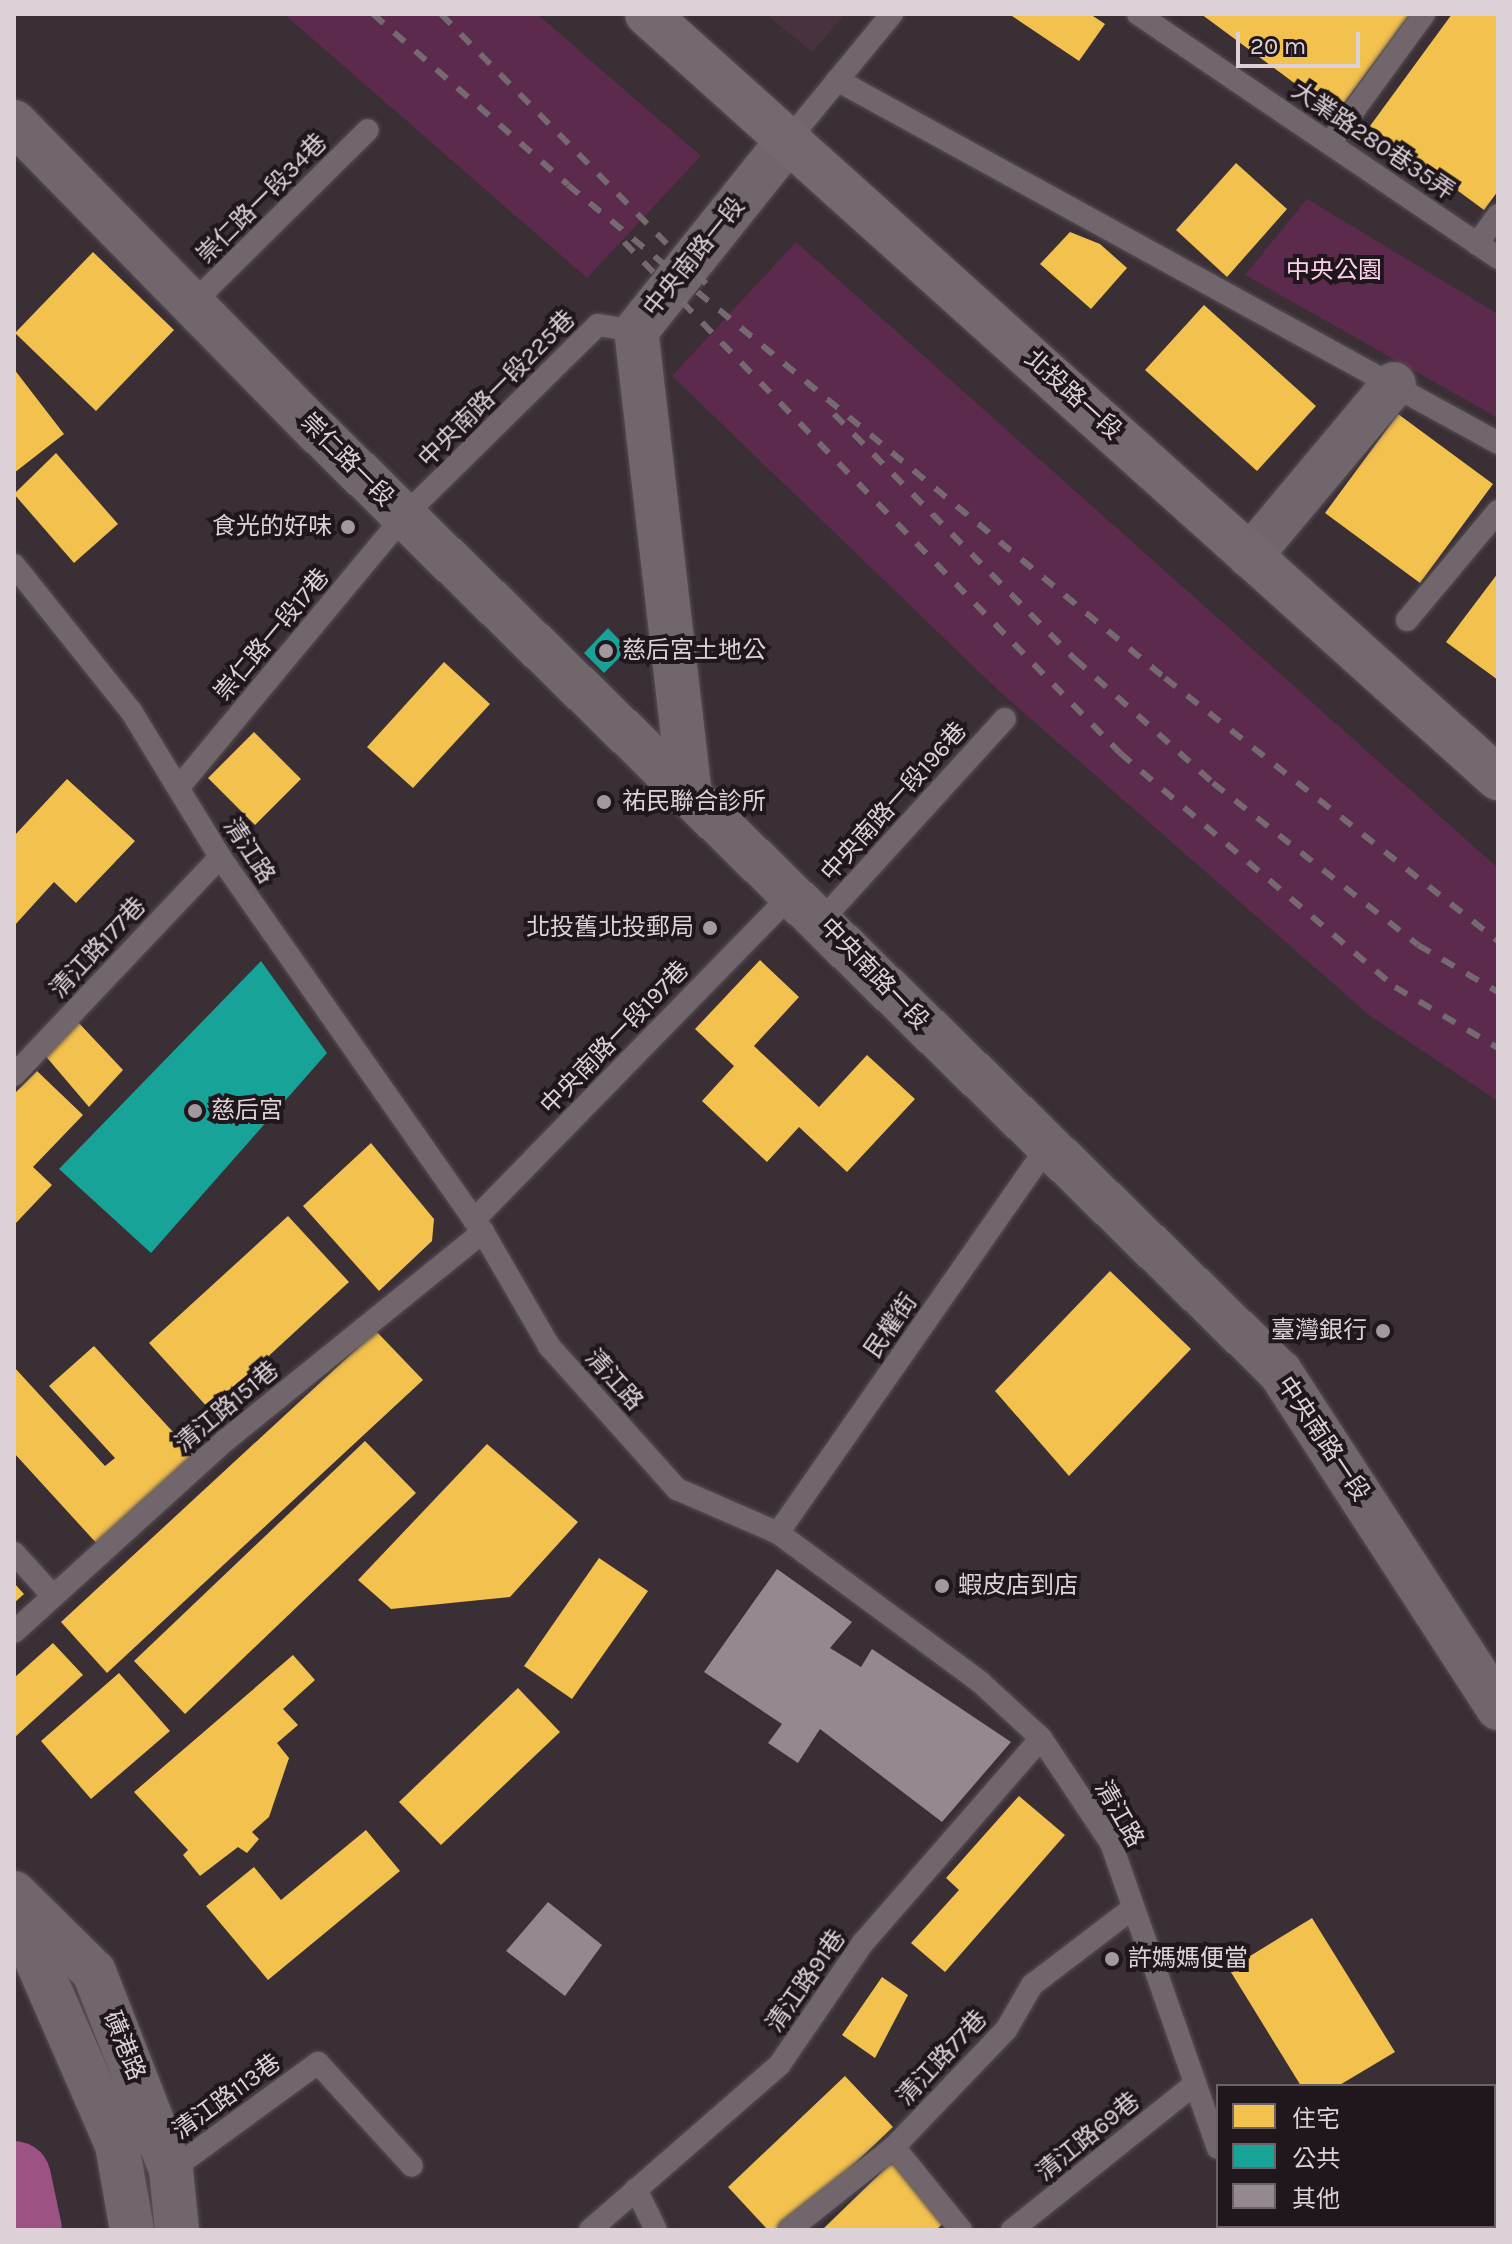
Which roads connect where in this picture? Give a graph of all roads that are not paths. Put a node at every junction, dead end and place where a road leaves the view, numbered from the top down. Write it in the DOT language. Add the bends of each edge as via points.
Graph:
graph roads {
  1 [pos="647,14"];
  2 [pos="892,14"];
  3 [pos="1424,14"];
  4 [pos="1148,17"];
  5 [pos="837,80"];
  6 [pos="14,122"];
  7 [pos="368,130"];
  8 [pos="790,138"];
  9 [pos="1330,143"];
  10 [pos="1498,215"];
  11 [pos="1477,244"];
  12 [pos="1498,258"];
  13 [pos="192,304"];
  14 [pos="636,331"];
  15 [pos="1394,384"];
  16 [pos="1498,443"];
  17 [pos="1498,511"];
  18 [pos="404,516"];
  19 [pos="1250,556"];
  20 [pos="14,565"];
  21 [pos="1407,620"];
  22 [pos="1005,719"];
  23 [pos="1498,778"];
  24 [pos="179,787"];
  25 [pos="689,787"];
  26 [pos="220,857"];
  27 [pos="807,907"];
  28 [pos="14,1075"];
  29 [pos="1046,1149"];
  30 [pos="479,1226"];
  31 [pos="778,1533"];
  32 [pos="14,1553"];
  33 [pos="53,1596"];
  34 [pos="14,1632"];
  35 [pos="1498,1708"];
  36 [pos="1041,1738"];
  37 [pos="14,1893"];
  38 [pos="14,1908"];
  39 [pos="1133,1908"];
  40 [pos="1195,2084"];
  41 [pos="1216,2142"];
  42 [pos="894,2147"];
  43 [pos="412,2166"];
  44 [pos="171,2170"];
  45 [pos="636,2189"];
  46 [pos="132,2230"];
  47 [pos="177,2230"];
  48 [pos="590,2230"];
  49 [pos="656,2230"];
  50 [pos="789,2230"];
  51 [pos="961,2230"];
  52 [pos="1012,2230"];
  1 -- 8 [label="street, 北投路一段"];
  2 -- 5 [label="lane"];
  3 -- 9 [label="lane"];
  4 -- 9 [label="lane, 大業路280巷35弄"];
  5 -- 8 [label="lane"];
  5 -- 15 [label="lane"];
  6 -- 13 [label="street, 崇仁路一段"];
  7 -- 13 [label="lane, 崇仁路一段34巷"];
  8 -- 14 [label="street, 中央南路一段"];
  8 -- 19 [label="street, 北投路一段"];
  9 -- 11 [label="lane, 大業路280巷35弄"];
  10 -- 11 [label="lane"];
  11 -- 12 [label="lane, 大業路280巷35弄"];
  13 -- 18 [label="street, 崇仁路一段"];
  14 -- 18 [label="lane, 中央南路一段225巷" via="598,325"];
  14 -- 25 [label="street, 中央南路一段"];
  15 -- 16 [label="lane"];
  15 -- 19 [label="street"];
  17 -- 21 [label="lane"];
  18 -- 24 [label="lane, 崇仁路一段17巷"];
  18 -- 25 [label="street, 崇仁路一段"];
  19 -- 23 [label="street, 北投路一段"];
  20 -- 24 [label="lane, 清江路" via="131,711"];
  22 -- 27 [label="lane, 中央南路一段196巷"];
  24 -- 26 [label="lane, 清江路"];
  25 -- 27 [label="street, 中央南路一段"];
  26 -- 28 [label="lane, 清江路177巷"];
  26 -- 30 [label="lane, 清江路"];
  27 -- 29 [label="street, 中央南路一段"];
  27 -- 30 [label="lane, 中央南路一段197巷"];
  29 -- 31 [label="lane, 民權街"];
  29 -- 35 [label="street, 中央南路一段" via="1280,1372"];
  30 -- 31 [label="lane, 清江路" via="549,1346 677,1489"];
  30 -- 33 [label="lane, 清江路151巷" via="226,1440"];
  31 -- 36 [label="lane, 清江路" via="980,1682"];
  32 -- 33 [label="lane"];
  33 -- 34 [label="lane, 清江路151巷"];
  36 -- 39 [label="lane, 清江路" via="1111,1843"];
  36 -- 45 [label="lane, 清江路91巷" via="863,1943 780,2064"];
  37 -- 44 [label="street, 磺港路" via="94,1972"];
  38 -- 46 [label="street, 磺港路" via="117,2145"];
  39 -- 40 [label="lane, 清江路"];
  39 -- 42 [label="lane, 清江路77巷" via="1032,1985 1006,2030"];
  40 -- 41 [label="lane, 清江路"];
  40 -- 52 [label="lane, 清江路69巷"];
  42 -- 50 [label="lane, 清江路77巷"];
  42 -- 51 [label="lane"];
  43 -- 44 [label="lane, 清江路113巷" via="318,2063"];
  44 -- 47 [label="street, 磺港路"];
  45 -- 48 [label="lane, 清江路91巷"];
  45 -- 49 [label="lane"];
}
